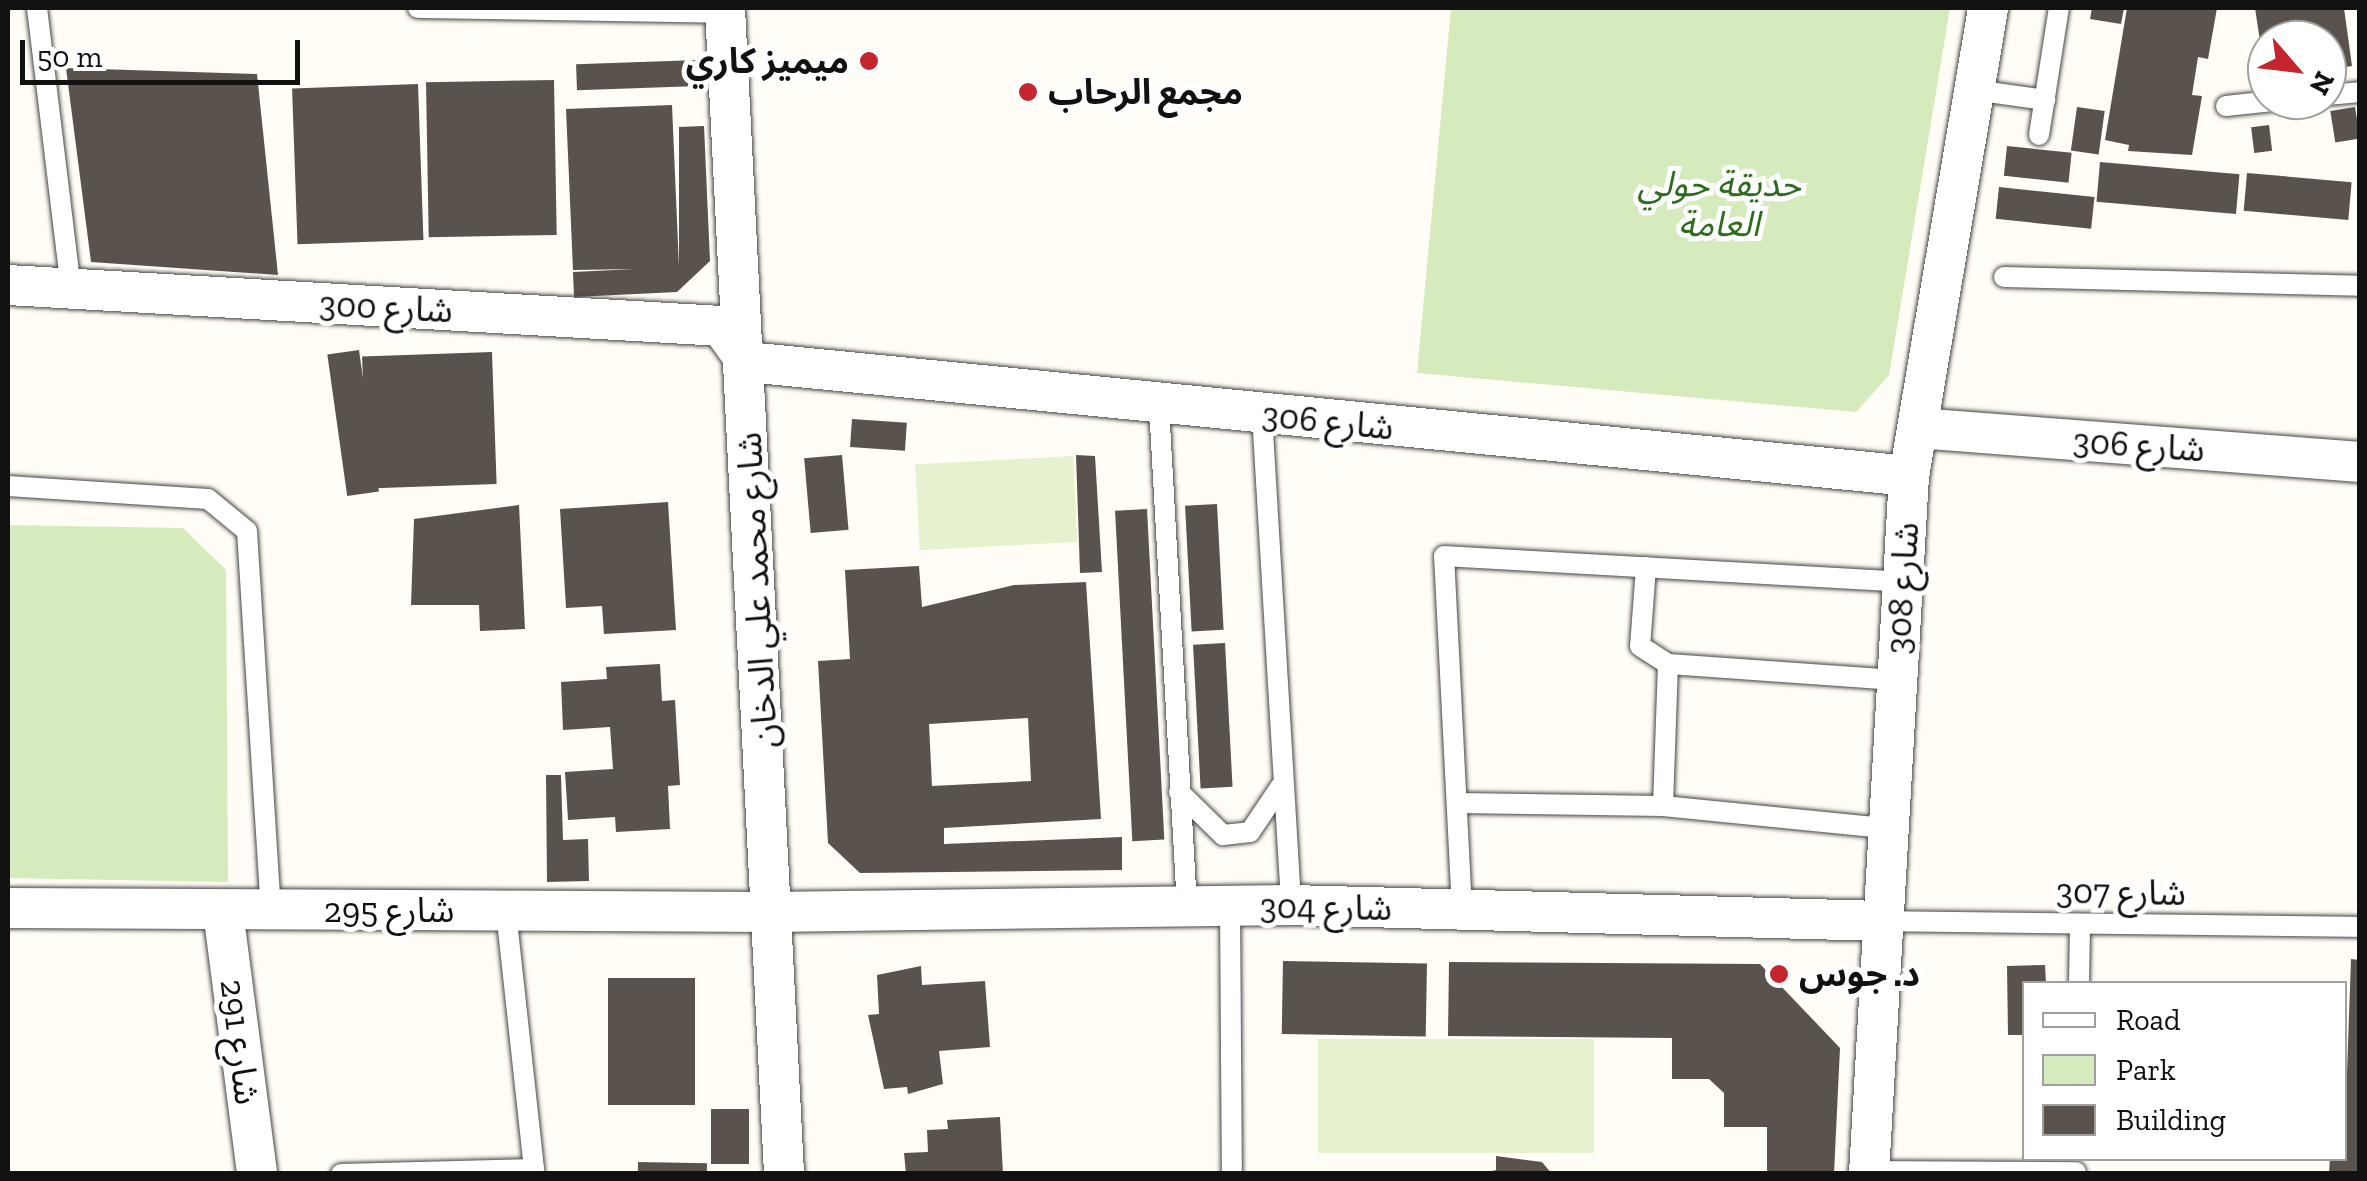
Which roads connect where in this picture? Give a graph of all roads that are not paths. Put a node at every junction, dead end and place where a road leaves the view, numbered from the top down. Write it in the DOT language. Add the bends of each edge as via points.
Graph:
graph roads {
  1 [pos="36,8"];
  2 [pos="418,8"];
  3 [pos="1988,8"];
  4 [pos="2059,8"];
  5 [pos="725,10"];
  6 [pos="1974,90"];
  7 [pos="2045,100"];
  8 [pos="2247,104"];
  9 [pos="2226,106"];
  10 [pos="2039,135"];
  11 [pos="2004,277"];
  12 [pos="8,285"];
  13 [pos="2360,286"];
  14 [pos="71,289"];
  15 [pos="746,362"];
  16 [pos="1159,406"];
  17 [pos="1262,414"];
  18 [pos="1918,428"];
  19 [pos="2360,462"];
  20 [pos="1909,476"];
  21 [pos="8,486"];
  22 [pos="1646,567"];
  23 [pos="1902,582"];
  24 [pos="1668,664"];
  25 [pos="1896,680"];
  26 [pos="1282,780"];
  27 [pos="1178,790"];
  28 [pos="1457,803"];
  29 [pos="1663,806"];
  30 [pos="1884,828"];
  31 [pos="1291,904"];
  32 [pos="1230,906"];
  33 [pos="1187,907"];
  34 [pos="8,908"];
  35 [pos="272,910"];
  36 [pos="506,910"];
  37 [pos="1462,910"];
  38 [pos="223,911"];
  39 [pos="771,912"];
  40 [pos="1881,921"];
  41 [pos="2080,924"];
  42 [pos="2360,927"];
  43 [pos="2079,981"];
  44 [pos="1869,1172"];
  45 [pos="2076,1173"];
  46 [pos="257,1174"];
  47 [pos="341,1174"];
  48 [pos="784,1174"];
  49 [pos="1232,1174"];
  1 -- 14 [label="lane"];
  2 -- 5 [label="lane"];
  3 -- 6 [label="street, شارع 308"];
  4 -- 7 [label="lane"];
  5 -- 15 [label="street, شارع محمد علي الدخان"];
  6 -- 7 [label="lane"];
  6 -- 18 [label="street, شارع 308"];
  7 -- 10 [label="lane"];
  8 -- 9 [label="lane"];
  11 -- 13 [label="lane"];
  12 -- 14 [label="street, شارع 300"];
  14 -- 15 [label="street, شارع 300" via="721,326"];
  15 -- 16 [label="street, شارع 306"];
  15 -- 39 [label="street, شارع محمد علي الدخان"];
  16 -- 17 [label="street, شارع 306"];
  16 -- 27 [label="lane"];
  17 -- 20 [label="street, شارع 306"];
  17 -- 26 [label="lane"];
  18 -- 19 [label="street, شارع 306"];
  18 -- 20 [label="street, شارع 308"];
  20 -- 23 [label="street, شارع 308"];
  21 -- 35 [label="lane" via="208,498 247,531"];
  22 -- 23 [label="lane"];
  22 -- 24 [label="lane" via="1640,646"];
  22 -- 28 [label="lane" via="1444,556"];
  23 -- 25 [label="street, شارع 308"];
  24 -- 25 [label="lane"];
  24 -- 29 [label="lane"];
  25 -- 30 [label="street, شارع 308"];
  26 -- 27 [label="lane" via="1272,809 1250,832 1223,835"];
  26 -- 31 [label="lane"];
  27 -- 33 [label="lane"];
  28 -- 29 [label="lane"];
  28 -- 37 [label="lane"];
  29 -- 30 [label="lane"];
  30 -- 40 [label="street, شارع 308"];
  31 -- 32 [label="street, شارع 304"];
  31 -- 37 [label="street, شارع 304"];
  32 -- 33 [label="street, شارع 304"];
  32 -- 49 [label="lane"];
  33 -- 39 [label="street, شارع 304"];
  34 -- 38 [label="street, شارع 295"];
  35 -- 36 [label="street, شارع 295"];
  35 -- 38 [label="street, شارع 295"];
  36 -- 39 [label="street, شارع 295"];
  36 -- 47 [label="lane" via="534,1169"];
  37 -- 40 [label="street, شارع 304"];
  38 -- 46 [label="street, شارع 291"];
  39 -- 48 [label="street, شارع محمد علي الدخان"];
  40 -- 41 [label="lane, شارع 307"];
  40 -- 44 [label="street, شارع 308"];
  41 -- 42 [label="lane, شارع 307"];
  41 -- 43 [label="lane"];
  44 -- 45 [label="lane"];
}
